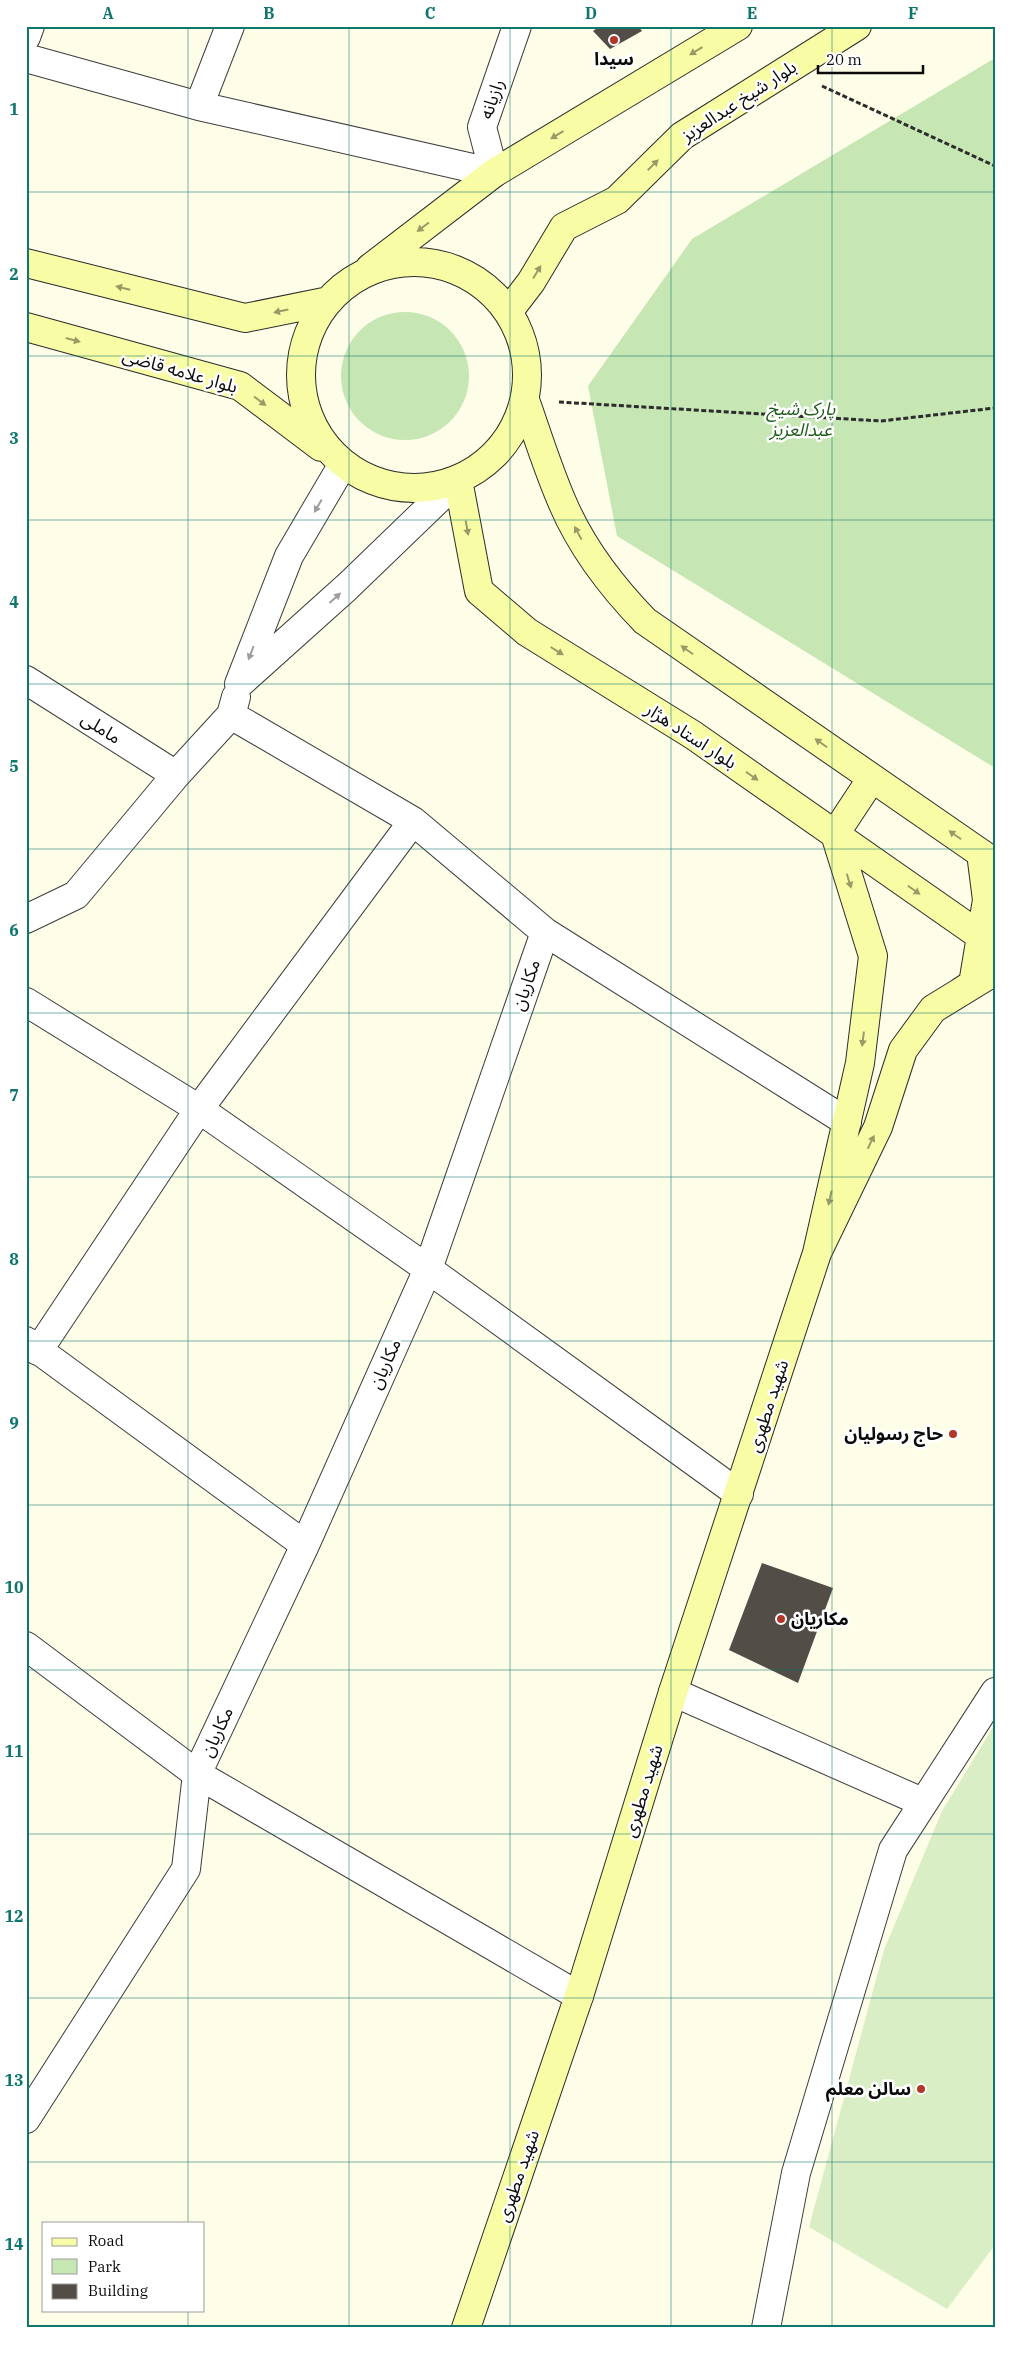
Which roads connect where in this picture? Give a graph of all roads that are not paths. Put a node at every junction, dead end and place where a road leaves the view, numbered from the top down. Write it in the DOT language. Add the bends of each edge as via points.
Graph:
graph roads {
  1 [pos="30,26"];
  2 [pos="230,26"];
  3 [pos="517,26"];
  4 [pos="738,26"];
  5 [pos="857,26"];
  6 [pos="26,37"];
  7 [pos="26,58"];
  8 [pos="199,106"];
  9 [pos="494,173"];
  10 [pos="26,263"];
  11 [pos="359,276"];
  12 [pos="329,301"];
  13 [pos="508,312"];
  14 [pos="26,327"];
  15 [pos="525,400"];
  16 [pos="343,464"];
  17 [pos="458,480"];
  18 [pos="26,680"];
  19 [pos="239,684"];
  20 [pos="231,715"];
  21 [pos="176,775"];
  22 [pos="872,778"];
  23 [pos="413,822"];
  24 [pos="835,834"];
  25 [pos="988,858"];
  26 [pos="26,919"];
  27 [pos="545,932"];
  28 [pos="988,942"];
  29 [pos="995,971"];
  30 [pos="26,1002"];
  31 [pos="933,1009"];
  32 [pos="199,1109"];
  33 [pos="847,1122"];
  34 [pos="818,1253"];
  35 [pos="428,1269"];
  36 [pos="32,1346"];
  37 [pos="739,1494"];
  38 [pos="305,1545"];
  39 [pos="27,1649"];
  40 [pos="673,1692"];
  41 [pos="995,1692"];
  42 [pos="197,1774"];
  43 [pos="922,1802"];
  44 [pos="579,1996"];
  45 [pos="26,2119"];
  46 [pos="466,2328"];
  47 [pos="766,2328"];
  1 -- 6 [label="street"];
  2 -- 8 [label="street"];
  3 -- 9 [label="street, رازیانه" via="482,127"];
  4 -- 9 [label="main road, one-way"];
  13 -- 5 [label="main road, بلوار شیخ عبدالعزیز, one-way" via="531,282 564,227 617,200 682,136"];
  7 -- 8 [label="street"];
  8 -- 9 [label="street"];
  9 -- 11 [label="main road, one-way"];
  12 -- 10 [label="main road, one-way" via="245,318"];
  11 -- 12 [label="main road"];
  11 -- 13 [label="main road" via="390,265 424,263 456,270 485,287"];
  12 -- 16 [label="main road" via="309,332 301,367 304,403 318,437"];
  13 -- 15 [label="main road" via="522,340 527,369"];
  14 -- 16 [label="main road, بلوار علامه قاضی, one-way" via="240,386"];
  15 -- 17 [label="main road" via="516,425 501,448 482,466"];
  22 -- 15 [label="main road, one-way" via="645,621 616,591 584,545 563,504"];
  16 -- 17 [label="main road" via="395,488 417,489"];
  16 -- 19 [label="street, one-way" via="289,556"];
  19 -- 17 [label="street, one-way" via="347,587"];
  17 -- 24 [label="main road, بلوار استاد هژار, one-way" via="479,591 527,632 693,735"];
  18 -- 21 [label="street, ماملی"];
  19 -- 20 [label="street"];
  20 -- 21 [label="street"];
  20 -- 23 [label="street"];
  21 -- 26 [label="street" via="76,895"];
  22 -- 24 [label="main road"];
  25 -- 22 [label="main road, one-way"];
  23 -- 27 [label="street"];
  23 -- 32 [label="street"];
  24 -- 28 [label="main road, بلوار استاد هژار, one-way"];
  24 -- 33 [label="main road, one-way" via="872,956 860,1063"];
  25 -- 28 [label="main road"];
  27 -- 33 [label="street"];
  27 -- 35 [label="street, مکاریان"];
  28 -- 31 [label="main road" via="973,984"];
  29 -- 31 [label="main road"];
  30 -- 32 [label="street"];
  34 -- 31 [label="main road, one-way" via="878,1128 903,1050"];
  32 -- 35 [label="street"];
  32 -- 36 [label="street"];
  33 -- 34 [label="main road, one-way"];
  34 -- 37 [label="main road, شهید مطهری"];
  35 -- 37 [label="street"];
  35 -- 38 [label="street, مکاریان"];
  36 -- 38 [label="street"];
  37 -- 40 [label="main road, شهید مطهری"];
  38 -- 42 [label="street, مکاریان"];
  39 -- 42 [label="street"];
  40 -- 43 [label="street"];
  40 -- 44 [label="main road, شهید مطهری"];
  41 -- 43 [label="street"];
  42 -- 44 [label="street"];
  42 -- 45 [label="street, مکاریان" via="186,1869"];
  43 -- 47 [label="street" via="893,1850 796,2173"];
  44 -- 46 [label="main road, شهید مطهری"];
}
